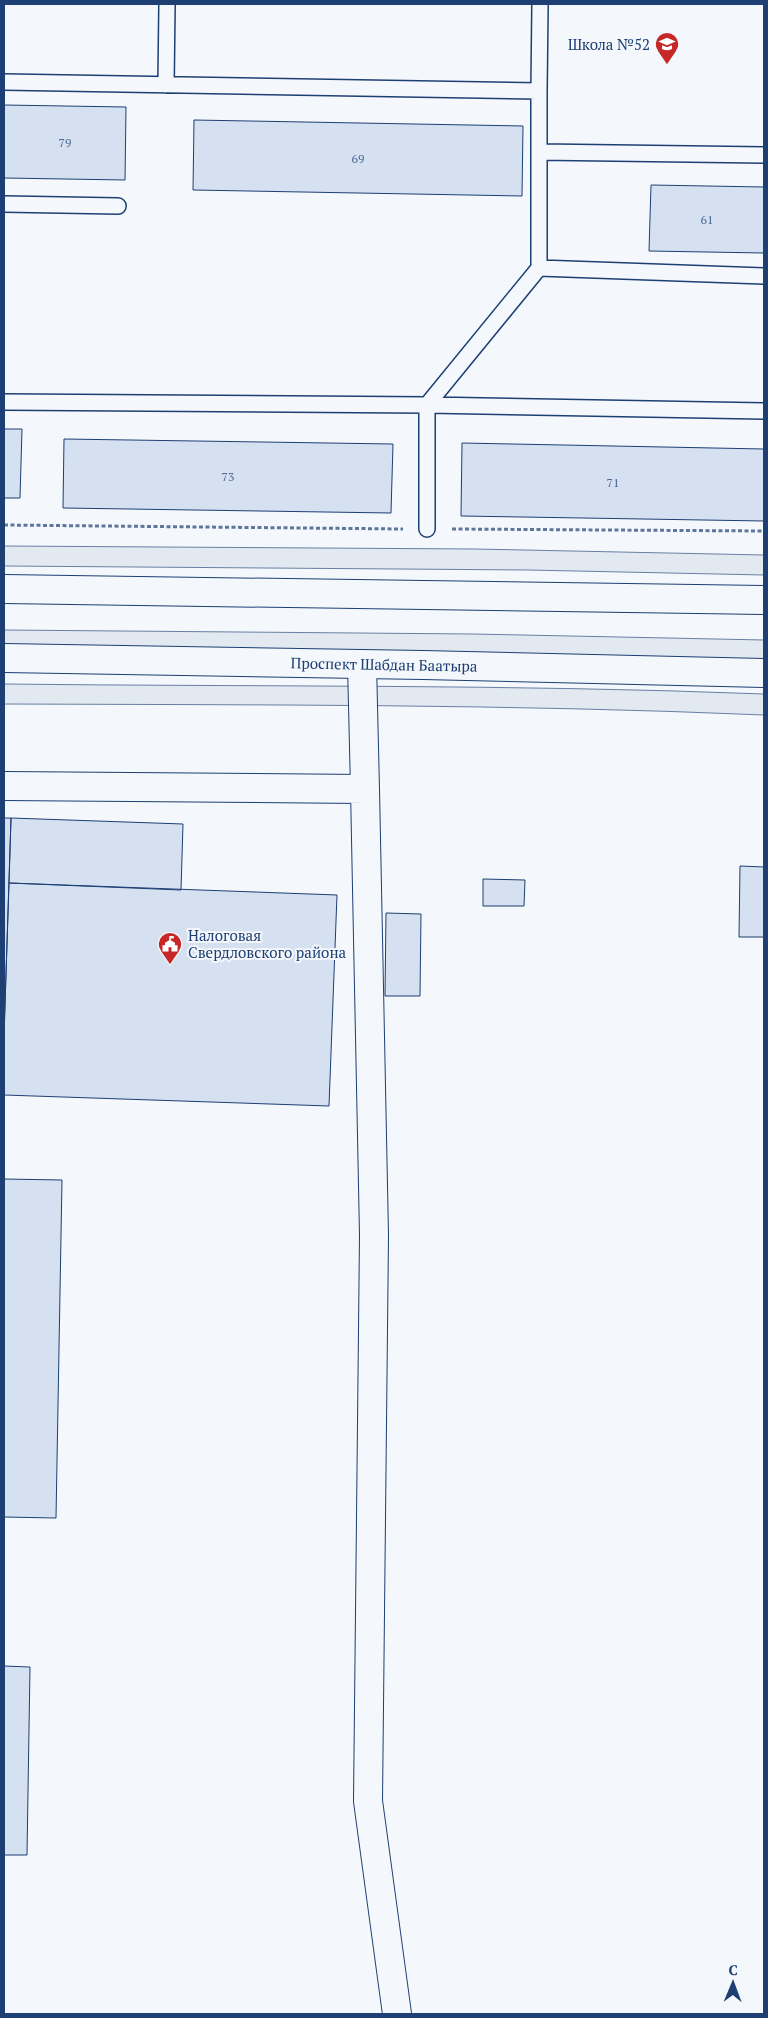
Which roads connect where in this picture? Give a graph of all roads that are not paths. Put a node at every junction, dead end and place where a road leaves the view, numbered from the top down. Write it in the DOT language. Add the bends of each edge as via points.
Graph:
graph roads {
  1 [pos="167,4"];
  2 [pos="540,4"];
  3 [pos="4,82"];
  4 [pos="166,84"];
  5 [pos="539,91"];
  6 [pos="539,152"];
  7 [pos="764,155"];
  8 [pos="4,204"];
  9 [pos="118,206"];
  10 [pos="539,268"];
  11 [pos="764,276"];
  12 [pos="4,402"];
  13 [pos="427,405"];
  14 [pos="764,411"];
  15 [pos="426,529"];
  16 [pos="4,589"];
  17 [pos="764,600"];
  18 [pos="4,658"];
  19 [pos="362,664"];
  20 [pos="764,672"];
  21 [pos="4,786"];
  22 [pos="365,789"];
  23 [pos="397,2014"];
  1 -- 4 [label="lane"];
  2 -- 5 [label="lane"];
  3 -- 4 [label="lane"];
  4 -- 5 [label="lane"];
  5 -- 6 [label="lane"];
  6 -- 7 [label="lane"];
  6 -- 10 [label="lane"];
  8 -- 9 [label="lane"];
  10 -- 11 [label="lane"];
  10 -- 13 [label="lane"];
  12 -- 13 [label="lane"];
  13 -- 14 [label="lane"];
  13 -- 15 [label="lane"];
  16 -- 17 [label="street"];
  18 -- 19 [label="street, Проспект Шабдан Баатыра"];
  19 -- 20 [label="street, Проспект Шабдан Баатыра"];
  19 -- 22 [label="street"];
  21 -- 22 [label="street"];
  22 -- 23 [label="street" via="374,1235 368,1801"];
}
